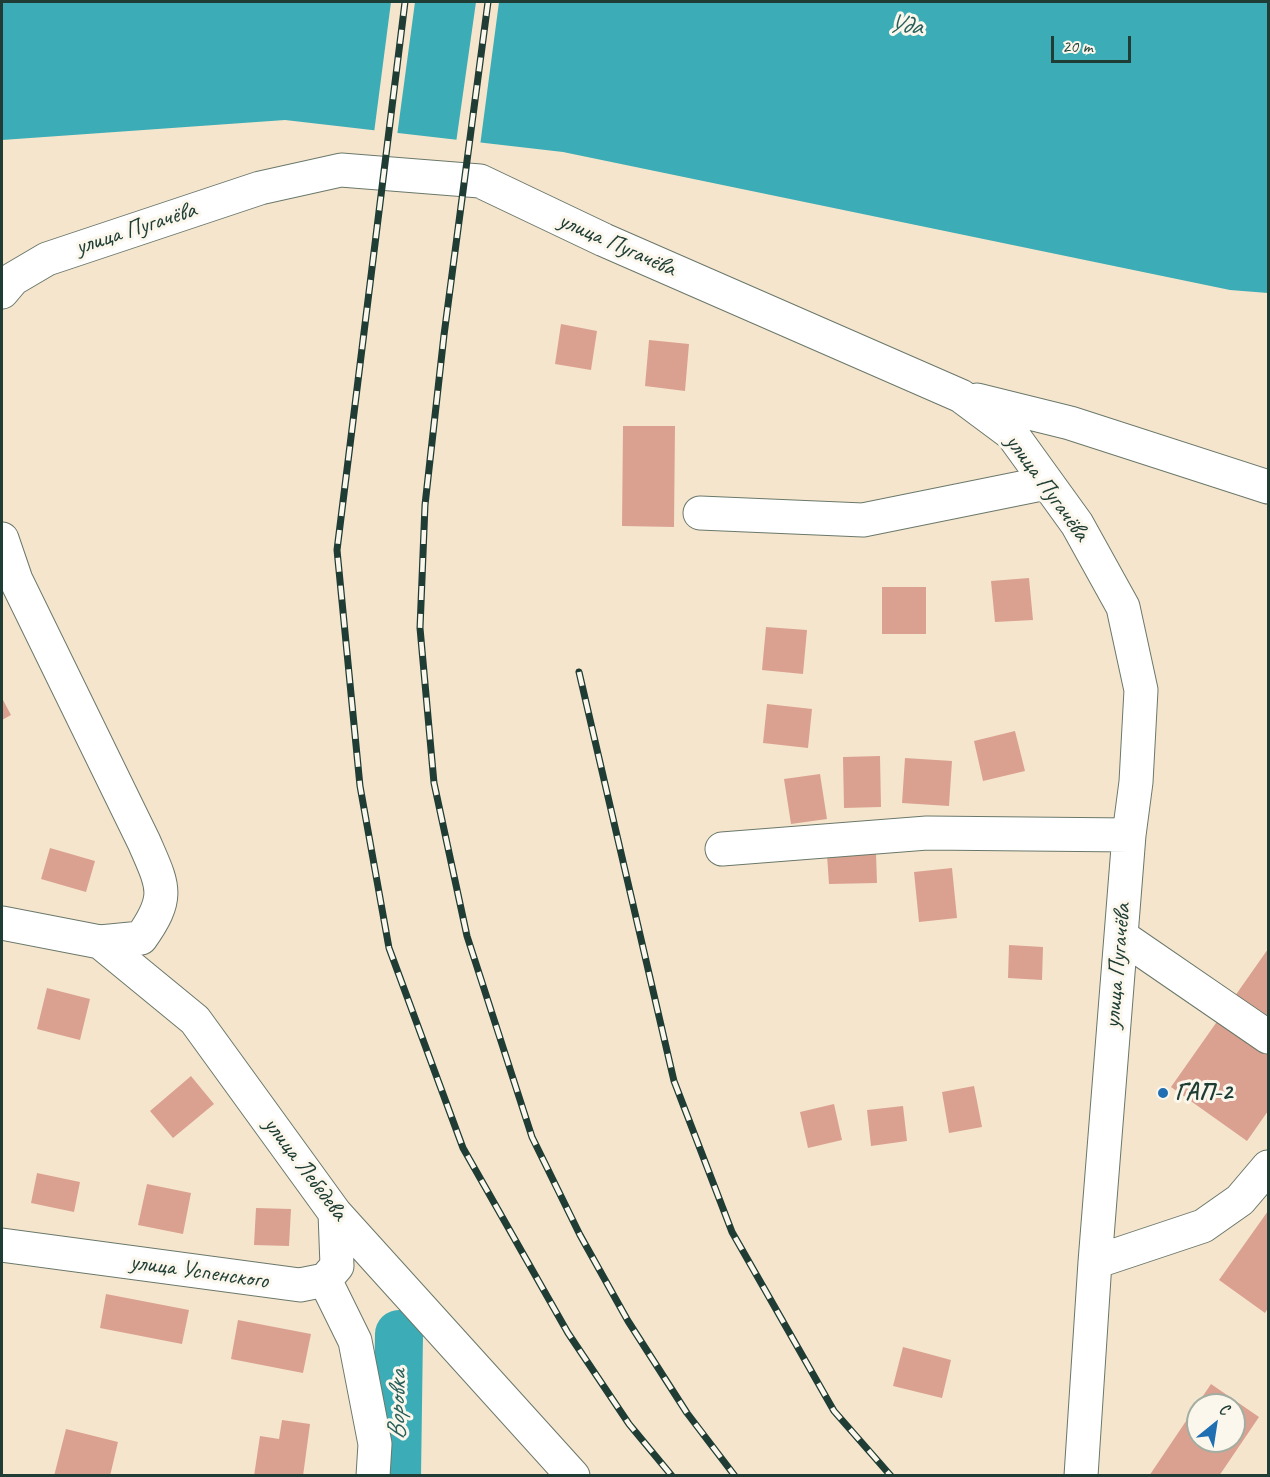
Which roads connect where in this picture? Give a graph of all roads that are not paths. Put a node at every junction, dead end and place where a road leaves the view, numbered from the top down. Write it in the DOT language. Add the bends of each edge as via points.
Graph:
graph roads {
  1 [pos="2,292"];
  2 [pos="961,396"];
  3 [pos="1046,483"];
  4 [pos="1269,487"];
  5 [pos="700,513"];
  6 [pos="2,539"];
  7 [pos="1129,834"];
  8 [pos="722,849"];
  9 [pos="2,923"];
  10 [pos="1121,936"];
  11 [pos="100,942"];
  12 [pos="1269,1037"];
  13 [pos="1269,1167"];
  14 [pos="335,1213"];
  15 [pos="2,1245"];
  16 [pos="1095,1262"];
  17 [pos="325,1280"];
  18 [pos="373,1476"];
  19 [pos="573,1476"];
  20 [pos="1081,1476"];
  1 -- 2 [label="street, улица Пугачёва" via="13,279 47,259 260,188 341,170 480,181 604,240"];
  2 -- 3 [label="street, улица Пугачёва" via="1012,434"];
  2 -- 4 [label="street" via="1070,423"];
  3 -- 5 [label="street" via="863,520"];
  3 -- 7 [label="street, улица Пугачёва" via="1077,524 1123,607 1141,690"];
  6 -- 11 [label="street" via="16,580 162,886 156,917 141,938"];
  7 -- 8 [label="street" via="927,834"];
  7 -- 10 [label="street, улица Пугачёва"];
  9 -- 11 [label="street, улица Лебедева"];
  10 -- 12 [label="street"];
  10 -- 16 [label="street, улица Пугачёва"];
  11 -- 14 [label="street, улица Лебедева" via="195,1020"];
  13 -- 16 [label="street" via="1240,1200 1203,1226"];
  14 -- 17 [label="street" via="336,1266"];
  14 -- 19 [label="street, улица Лебедева"];
  15 -- 17 [label="street, улица Успенского" via="300,1285"];
  16 -- 20 [label="street, улица Пугачёва"];
  17 -- 18 [label="street" via="355,1341 375,1444"];
}
